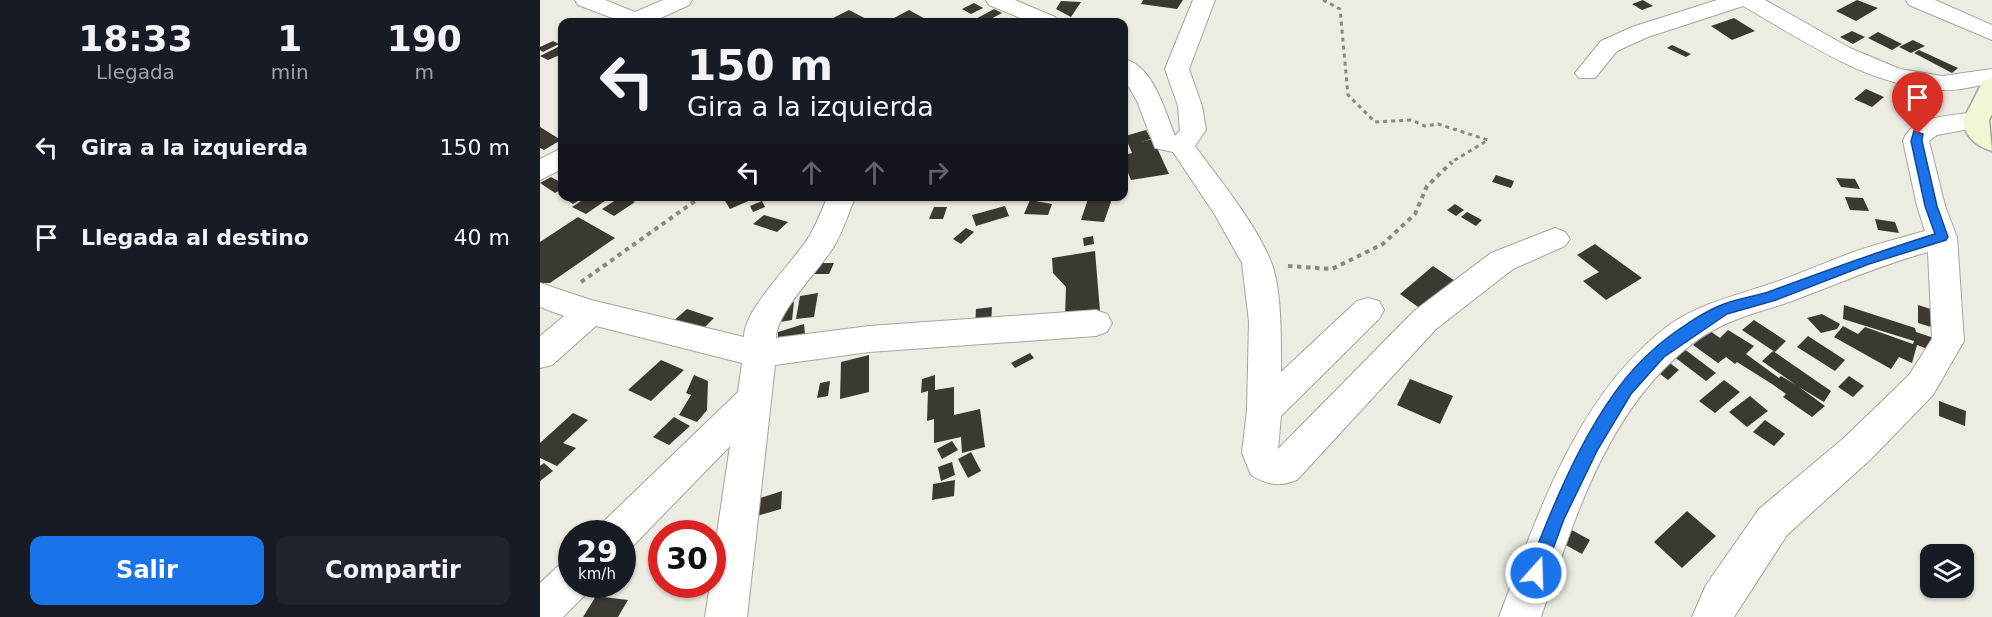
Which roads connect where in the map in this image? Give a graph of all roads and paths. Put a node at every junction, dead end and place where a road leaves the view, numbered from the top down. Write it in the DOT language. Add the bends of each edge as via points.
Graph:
graph roads {
  1 [pos="586,0"];
  2 [pos="681,0"];
  3 [pos="997,0"];
  4 [pos="1204,0"];
  5 [pos="1323,0"];
  6 [pos="1738,0"];
  7 [pos="1749,0"];
  8 [pos="1917,0"];
  9 [pos="1021,5"];
  10 [pos="631,18"];
  11 [pos="644,18"];
  12 [pos="1041,18"];
  13 [pos="1992,33"];
  14 [pos="1128,70"];
  15 [pos="1587,73"];
  16 [pos="1992,76"];
  17 [pos="1992,86"];
  18 [pos="1976,120"];
  19 [pos="1992,142"];
  20 [pos="1182,146"];
  21 [pos="558,160"];
  22 [pos="540,171"];
  23 [pos="694,201"];
  24 [pos="840,201"];
  25 [pos="1942,237"];
  26 [pos="1555,239"];
  27 [pos="1257,263"];
  28 [pos="547,298"];
  29 [pos="1368,310"];
  30 [pos="590,312"];
  31 [pos="1096,323"];
  32 [pos="760,354"];
  33 [pos="540,355"];
  34 [pos="754,399"];
  35 [pos="1264,410"];
  36 [pos="632,520"];
  37 [pos="558,594"];
  38 [pos="540,611"];
  39 [pos="726,617"];
  40 [pos="1520,617"];
  41 [pos="1713,617"];
  1 -- 10 [label="street"];
  2 -- 11 [label="street"];
  3 -- 9 [label="street"];
  4 -- 20 [label="street" via="1177,69 1190,106 1193,130"];
  5 -- 27 [label="path" via="1340,9 1344,19 1342,52 1348,95 1375,122 1411,120 1425,126 1438,124 1488,140 1452,162 1427,186 1415,214 1383,244 1332,269"];
  6 -- 15 [label="street" via="1609,46"];
  7 -- 16 [label="street" via="1893,75 1943,83"];
  8 -- 13 [label="street"];
  9 -- 12 [label="street"];
  14 -- 20 [label="street" via="1147,94 1164,142"];
  17 -- 18 [label="main road"];
  18 -- 19 [label="main road" via="1978,131"];
  18 -- 25 [label="street" via="1930,128 1918,134 1916,141 1931,206"];
  20 -- 27 [label="street"];
  21 -- 22 [label="street"];
  23 -- 28 [label="path"];
  24 -- 32 [label="street" via="822,241 760,330"];
  25 -- 40 [label="street" via="1722,310 1659,353 1625,389 1592,444 1556,517"];
  25 -- 41 [label="street" via="1948,341 1920,385 1858,448 1773,522 1720,599"];
  26 -- 35 [label="street" via="1502,261 1425,320 1284,468 1274,469 1264,463 1260,453"];
  27 -- 35 [label="street" via="1265,322"];
  28 -- 30 [label="street"];
  29 -- 35 [label="street"];
  30 -- 32 [label="street"];
  30 -- 33 [label="street"];
  31 -- 32 [label="street" via="868,339"];
  32 -- 34 [label="street"];
  34 -- 36 [label="street"];
  34 -- 39 [label="street"];
  37 -- 38 [label="street"];
}
